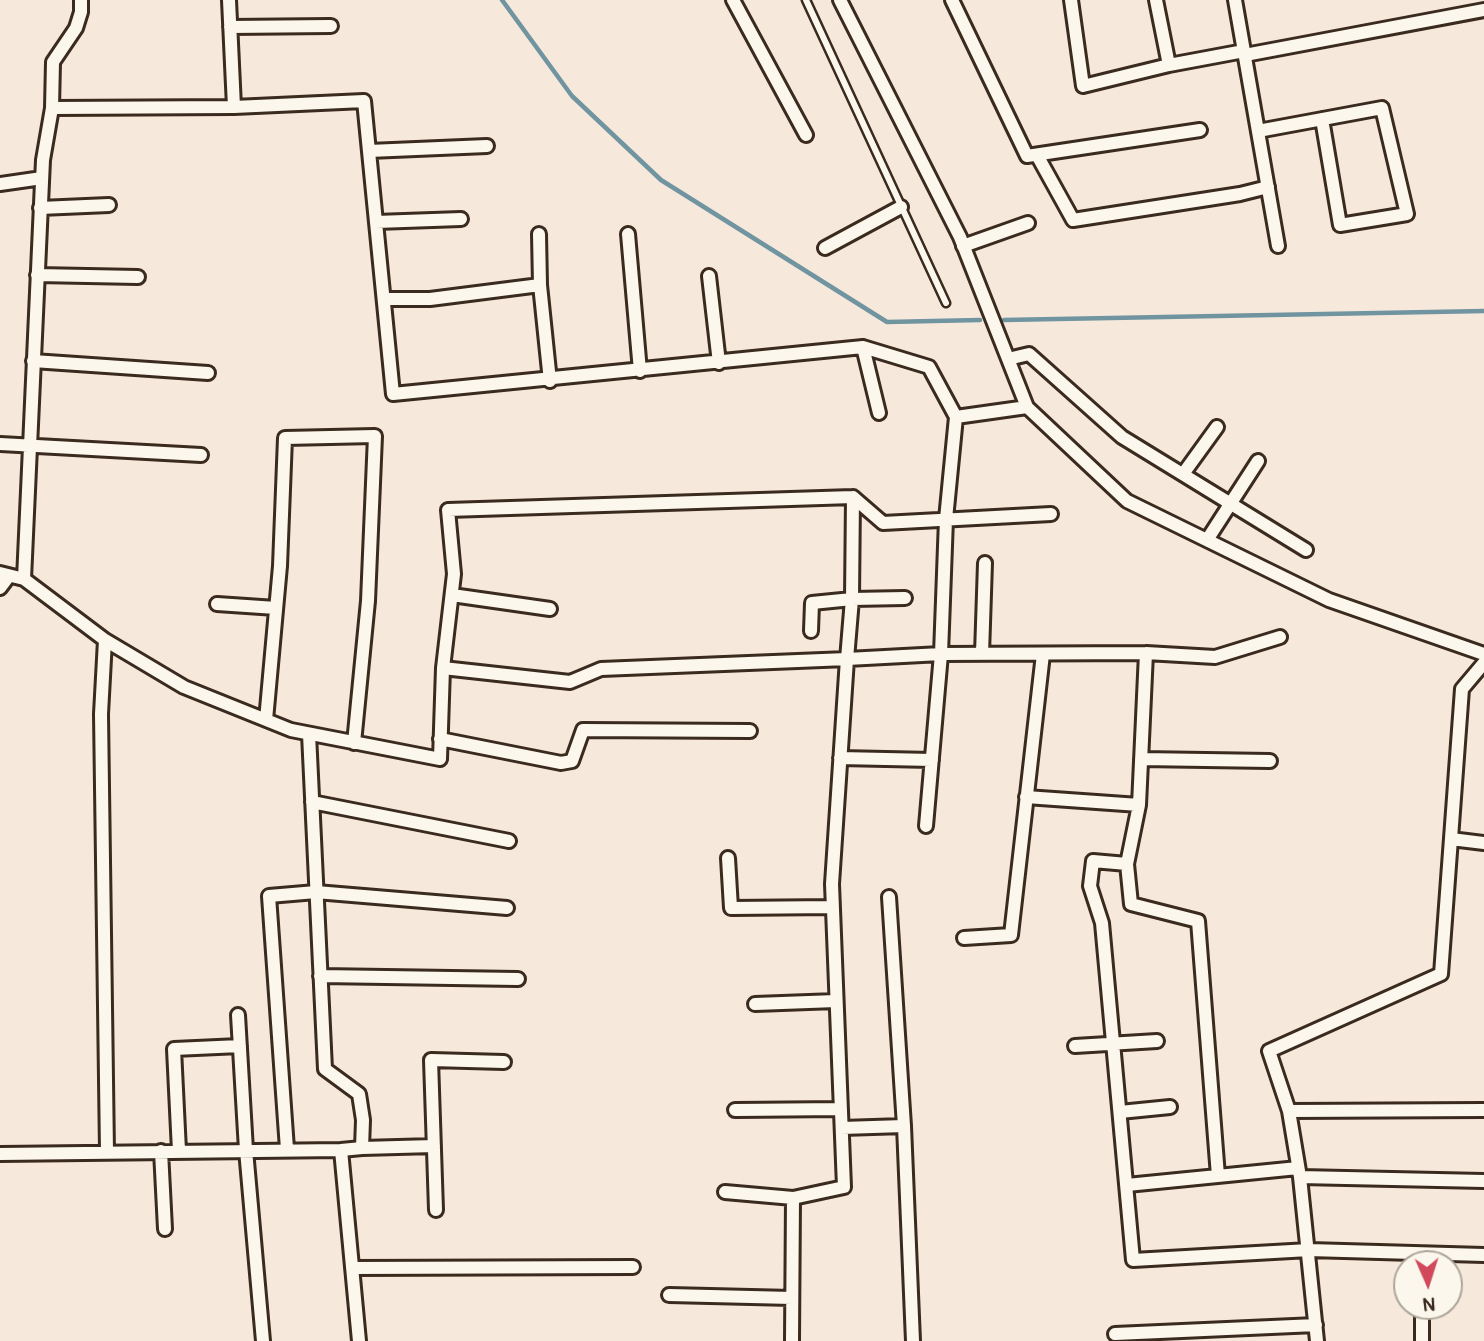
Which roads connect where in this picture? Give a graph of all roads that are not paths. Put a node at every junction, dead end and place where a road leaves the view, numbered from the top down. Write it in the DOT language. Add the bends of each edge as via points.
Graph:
graph roads {
  1 [pos="80,0"];
  2 [pos="229,0"];
  3 [pos="733,0"];
  4 [pos="806,0"];
  5 [pos="840,0"];
  6 [pos="952,0"];
  7 [pos="1071,0"];
  8 [pos="1156,0"];
  9 [pos="1235,0"];
  10 [pos="1484,10"];
  11 [pos="331,26"];
  12 [pos="230,27"];
  13 [pos="1244,53"];
  14 [pos="1168,65"];
  15 [pos="234,107"];
  16 [pos="52,108"];
  17 [pos="1322,119"];
  18 [pos="1200,130"];
  19 [pos="1258,131"];
  20 [pos="806,135"];
  21 [pos="487,146"];
  22 [pos="369,151"];
  23 [pos="1037,155"];
  24 [pos="42,178"];
  25 [pos="0,184"];
  26 [pos="1268,187"];
  27 [pos="109,205"];
  28 [pos="901,207"];
  29 [pos="40,208"];
  30 [pos="461,219"];
  31 [pos="376,222"];
  32 [pos="1028,223"];
  33 [pos="538,234"];
  34 [pos="628,234"];
  35 [pos="964,246"];
  36 [pos="1278,246"];
  37 [pos="825,248"];
  38 [pos="37,275"];
  39 [pos="709,276"];
  40 [pos="138,277"];
  41 [pos="540,285"];
  42 [pos="384,299"];
  43 [pos="946,303"];
  44 [pos="863,347"];
  45 [pos="1008,359"];
  46 [pos="33,362"];
  47 [pos="719,363"];
  48 [pos="640,371"];
  49 [pos="208,373"];
  50 [pos="550,381"];
  51 [pos="1027,407"];
  52 [pos="879,413"];
  53 [pos="956,417"];
  54 [pos="1217,427"];
  55 [pos="0,444"];
  56 [pos="29,446"];
  57 [pos="201,455"];
  58 [pos="1258,461"];
  59 [pos="1183,474"];
  60 [pos="853,497"];
  61 [pos="1231,504"];
  62 [pos="1051,514"];
  63 [pos="946,519"];
  64 [pos="1208,540"];
  65 [pos="1306,550"];
  66 [pos="985,564"];
  67 [pos="5,574"];
  68 [pos="24,579"];
  69 [pos="0,589"];
  70 [pos="452,595"];
  71 [pos="905,598"];
  72 [pos="852,599"];
  73 [pos="217,604"];
  74 [pos="276,608"];
  75 [pos="550,609"];
  76 [pos="811,631"];
  77 [pos="1280,637"];
  78 [pos="105,640"];
  79 [pos="1146,653"];
  80 [pos="941,654"];
  81 [pos="982,654"];
  82 [pos="1043,654"];
  83 [pos="1484,654"];
  84 [pos="847,659"];
  85 [pos="1484,663"];
  86 [pos="443,668"];
  87 [pos="267,720"];
  88 [pos="750,731"];
  89 [pos="309,734"];
  90 [pos="440,739"];
  91 [pos="354,743"];
  92 [pos="840,758"];
  93 [pos="1141,759"];
  94 [pos="932,760"];
  95 [pos="1269,761"];
  96 [pos="1026,797"];
  97 [pos="312,802"];
  98 [pos="1139,805"];
  99 [pos="926,826"];
  100 [pos="1451,839"];
  101 [pos="509,841"];
  102 [pos="1484,842"];
  103 [pos="728,858"];
  104 [pos="1127,864"];
  105 [pos="316,892"];
  106 [pos="889,897"];
  107 [pos="832,907"];
  108 [pos="508,908"];
  109 [pos="964,937"];
  110 [pos="320,976"];
  111 [pos="519,979"];
  112 [pos="836,1001"];
  113 [pos="755,1004"];
  114 [pos="239,1015"];
  115 [pos="1157,1041"];
  116 [pos="1114,1044"];
  117 [pos="240,1046"];
  118 [pos="1075,1046"];
  119 [pos="504,1062"];
  120 [pos="1170,1107"];
  121 [pos="841,1109"];
  122 [pos="735,1110"];
  123 [pos="1484,1110"];
  124 [pos="1289,1111"];
  125 [pos="1120,1112"];
  126 [pos="904,1126"];
  127 [pos="842,1128"];
  128 [pos="433,1146"];
  129 [pos="286,1149"];
  130 [pos="362,1149"];
  131 [pos="246,1150"];
  132 [pos="341,1150"];
  133 [pos="161,1151"];
  134 [pos="179,1151"];
  135 [pos="107,1152"];
  136 [pos="0,1154"];
  137 [pos="1299,1173"];
  138 [pos="1218,1176"];
  139 [pos="1484,1181"];
  140 [pos="1126,1185"];
  141 [pos="725,1192"];
  142 [pos="793,1198"];
  143 [pos="436,1210"];
  144 [pos="165,1229"];
  145 [pos="1309,1250"];
  146 [pos="1484,1255"];
  147 [pos="1463,1256"];
  148 [pos="1393,1257"];
  149 [pos="633,1267"];
  150 [pos="352,1268"];
  151 [pos="669,1295"];
  152 [pos="792,1298"];
  153 [pos="1422,1320"];
  154 [pos="1316,1325"];
  155 [pos="1115,1334"];
  156 [pos="263,1341"];
  157 [pos="359,1341"];
  158 [pos="792,1341"];
  159 [pos="913,1341"];
  160 [pos="1317,1341"];
  161 [pos="1422,1341"];
  1 -- 16 [label="street" via="76,28 53,62"];
  2 -- 12 [label="street"];
  3 -- 20 [label="street"];
  4 -- 28 [label="lane"];
  5 -- 35 [label="street"];
  6 -- 23 [label="street" via="1027,156"];
  7 -- 14 [label="street" via="1083,86"];
  8 -- 14 [label="street"];
  9 -- 13 [label="street"];
  10 -- 13 [label="street"];
  11 -- 12 [label="street"];
  12 -- 15 [label="street"];
  13 -- 14 [label="street"];
  13 -- 19 [label="street"];
  15 -- 16 [label="street"];
  15 -- 22 [label="street" via="364,101"];
  16 -- 24 [label="street"];
  17 -- 17 [label="street" via="1382,108 1406,214 1340,225"];
  17 -- 19 [label="street"];
  18 -- 23 [label="street"];
  19 -- 26 [label="street"];
  21 -- 22 [label="street"];
  22 -- 31 [label="street"];
  23 -- 26 [label="street" via="1073,220"];
  24 -- 25 [label="street"];
  24 -- 29 [label="street"];
  26 -- 36 [label="street"];
  27 -- 29 [label="street"];
  28 -- 37 [label="street"];
  28 -- 43 [label="lane"];
  29 -- 38 [label="street"];
  30 -- 31 [label="street"];
  31 -- 42 [label="street"];
  32 -- 35 [label="street"];
  33 -- 41 [label="street"];
  34 -- 48 [label="street"];
  35 -- 45 [label="street"];
  38 -- 40 [label="street"];
  38 -- 46 [label="street"];
  39 -- 47 [label="street"];
  41 -- 42 [label="street" via="430,299"];
  41 -- 50 [label="street"];
  42 -- 50 [label="street" via="393,394"];
  44 -- 47 [label="street"];
  44 -- 52 [label="street"];
  44 -- 53 [label="street" via="929,367"];
  45 -- 51 [label="street"];
  45 -- 59 [label="street" via="1030,354 1122,438"];
  46 -- 49 [label="street"];
  46 -- 56 [label="street"];
  47 -- 48 [label="street"];
  48 -- 50 [label="street"];
  51 -- 53 [label="street"];
  51 -- 64 [label="street" via="1127,501"];
  53 -- 63 [label="street"];
  54 -- 59 [label="street"];
  55 -- 56 [label="street"];
  56 -- 57 [label="street"];
  56 -- 68 [label="street"];
  58 -- 61 [label="street"];
  59 -- 61 [label="street"];
  60 -- 63 [label="street" via="883,523"];
  60 -- 70 [label="street" via="448,510"];
  60 -- 72 [label="street"];
  61 -- 64 [label="street"];
  61 -- 65 [label="street"];
  62 -- 63 [label="street"];
  63 -- 80 [label="street"];
  64 -- 83 [label="street" via="1329,600"];
  66 -- 81 [label="street"];
  67 -- 68 [label="street"];
  67 -- 69 [label="street"];
  68 -- 78 [label="street"];
  70 -- 75 [label="street"];
  70 -- 86 [label="street"];
  71 -- 72 [label="street"];
  72 -- 76 [label="street" via="812,603"];
  72 -- 84 [label="street"];
  73 -- 74 [label="street"];
  74 -- 87 [label="street"];
  74 -- 91 [label="street" via="285,438 375,436 368,601"];
  77 -- 79 [label="street" via="1215,657"];
  78 -- 87 [label="street" via="184,687"];
  78 -- 135 [label="street" via="101,714"];
  79 -- 82 [label="street"];
  79 -- 93 [label="street"];
  80 -- 81 [label="street"];
  80 -- 84 [label="street"];
  80 -- 94 [label="street"];
  81 -- 82 [label="street"];
  82 -- 96 [label="street"];
  84 -- 86 [label="street" via="601,669 569,682"];
  84 -- 92 [label="street"];
  85 -- 100 [label="street" via="1462,689"];
  86 -- 90 [label="street"];
  87 -- 89 [label="street"];
  88 -- 90 [label="street" via="583,730 572,761 561,763"];
  89 -- 91 [label="street"];
  89 -- 97 [label="street"];
  90 -- 91 [label="street" via="440,759"];
  92 -- 94 [label="street"];
  92 -- 107 [label="street"];
  93 -- 95 [label="street"];
  93 -- 98 [label="street"];
  94 -- 99 [label="street"];
  96 -- 98 [label="street"];
  96 -- 109 [label="street" via="1011,935"];
  97 -- 101 [label="street"];
  97 -- 105 [label="street"];
  98 -- 104 [label="street"];
  100 -- 102 [label="street"];
  100 -- 124 [label="street" via="1441,974 1269,1051"];
  103 -- 107 [label="street" via="731,908"];
  104 -- 116 [label="street" via="1093,861 1090,886 1102,923"];
  104 -- 138 [label="street" via="1131,904 1198,920"];
  105 -- 108 [label="street"];
  105 -- 110 [label="street"];
  105 -- 129 [label="street" via="269,896"];
  106 -- 126 [label="street"];
  107 -- 112 [label="street"];
  110 -- 111 [label="street"];
  110 -- 130 [label="street" via="325,1069 359,1094"];
  112 -- 113 [label="street"];
  112 -- 121 [label="street"];
  114 -- 117 [label="street"];
  115 -- 116 [label="street"];
  116 -- 118 [label="street"];
  116 -- 125 [label="street"];
  117 -- 131 [label="street"];
  117 -- 134 [label="street" via="174,1049"];
  119 -- 128 [label="street" via="431,1060"];
  120 -- 125 [label="street"];
  121 -- 122 [label="street"];
  121 -- 127 [label="street"];
  123 -- 124 [label="street"];
  124 -- 137 [label="street"];
  125 -- 140 [label="street"];
  126 -- 127 [label="street"];
  126 -- 159 [label="street"];
  127 -- 142 [label="street" via="844,1187"];
  128 -- 130 [label="street"];
  128 -- 143 [label="street"];
  129 -- 131 [label="street"];
  129 -- 132 [label="street"];
  130 -- 132 [label="street"];
  131 -- 134 [label="street"];
  131 -- 156 [label="street"];
  132 -- 150 [label="street"];
  133 -- 134 [label="street"];
  133 -- 135 [label="street"];
  133 -- 144 [label="street"];
  135 -- 136 [label="street"];
  137 -- 138 [label="street"];
  137 -- 139 [label="street"];
  137 -- 145 [label="street"];
  138 -- 140 [label="street"];
  140 -- 145 [label="street" via="1133,1260"];
  141 -- 142 [label="street"];
  142 -- 152 [label="street"];
  145 -- 148 [label="street"];
  145 -- 154 [label="street"];
  146 -- 147 [label="street"];
  149 -- 150 [label="street"];
  150 -- 157 [label="street"];
  151 -- 152 [label="street"];
  152 -- 158 [label="street"];
  153 -- 161 [label="street"];
  154 -- 155 [label="street"];
  154 -- 160 [label="street"];
}
